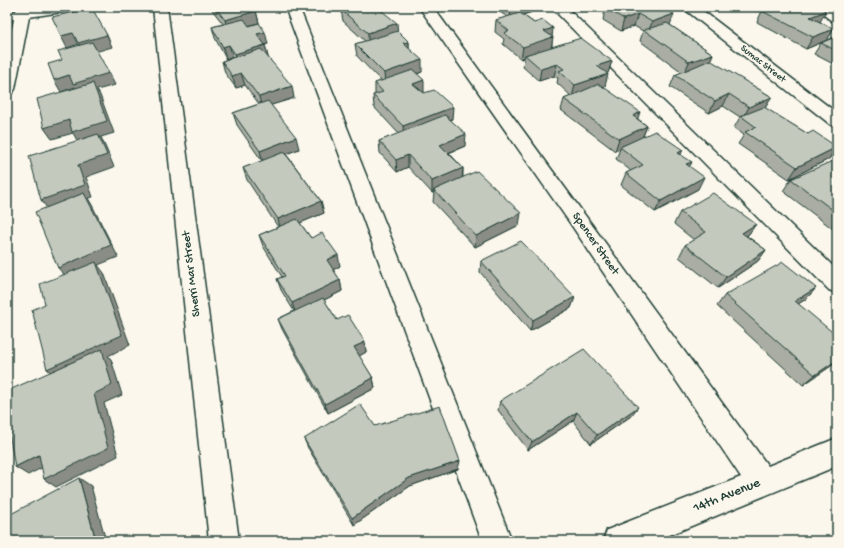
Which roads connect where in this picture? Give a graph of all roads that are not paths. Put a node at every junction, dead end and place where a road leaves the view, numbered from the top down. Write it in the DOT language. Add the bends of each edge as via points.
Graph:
graph roads {
  1 [pos="69,7"];
  2 [pos="160,7"];
  3 [pos="292,7"];
  4 [pos="426,7"];
  5 [pos="558,7"];
  6 [pos="689,7"];
  7 [pos="820,7"];
  8 [pos="24,10"];
  9 [pos="7,16"];
  10 [pos="837,18"];
  11 [pos="7,89"];
  12 [pos="837,121"];
  13 [pos="837,284"];
  14 [pos="837,452"];
  15 [pos="762,482"];
  16 [pos="628,539"];
  17 [pos="224,541"];
  18 [pos="497,541"];
  1 -- 8 [label="street"];
  2 -- 17 [label="street, Sherri Mar Street"];
  3 -- 18 [label="street"];
  4 -- 15 [label="street, Spencer Street"];
  5 -- 13 [label="street"];
  6 -- 12 [label="street, Sumac Street"];
  7 -- 10 [label="street"];
  8 -- 9 [label="street"];
  8 -- 11 [label="street"];
  14 -- 15 [label="street, 14th Avenue"];
  15 -- 16 [label="street, 14th Avenue"];
}
